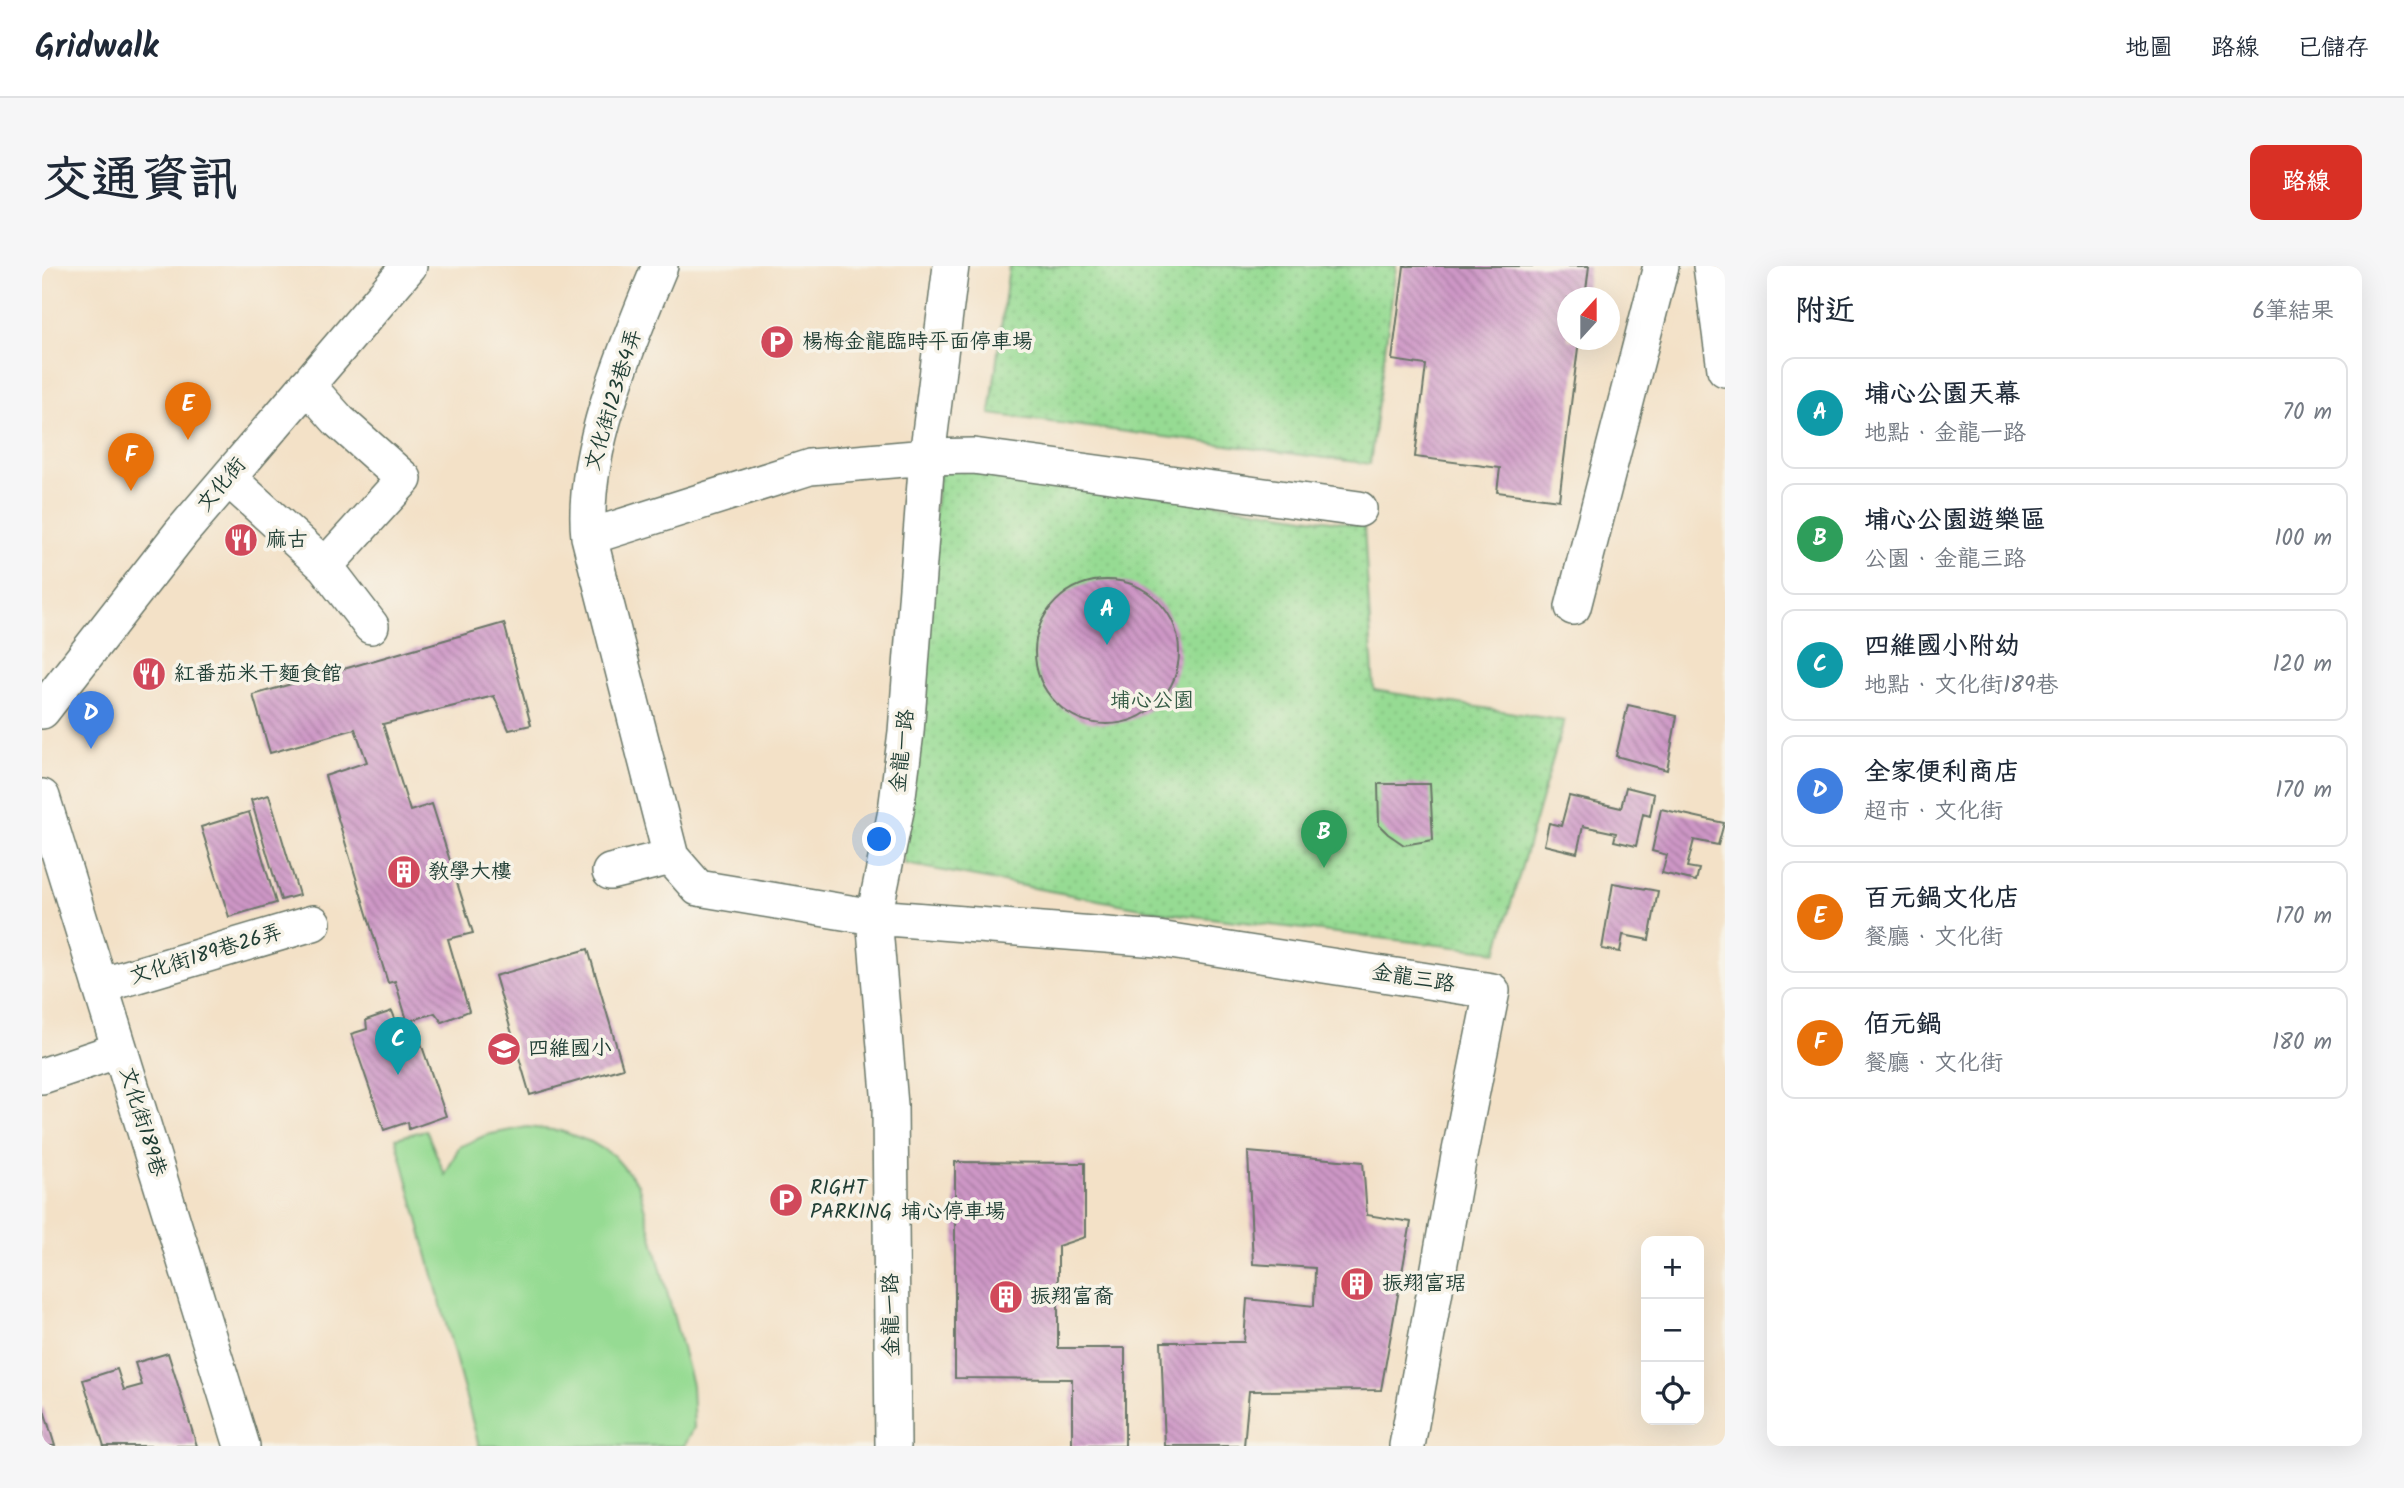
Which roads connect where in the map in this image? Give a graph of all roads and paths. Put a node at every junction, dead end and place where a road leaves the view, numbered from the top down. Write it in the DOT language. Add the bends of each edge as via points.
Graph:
graph roads {
  1 [pos="409,266"];
  2 [pos="660,266"];
  3 [pos="951,266"];
  4 [pos="1661,266"];
  5 [pos="1711,266"];
  6 [pos="1725,369"];
  7 [pos="307,385"];
  8 [pos="927,457"];
  9 [pos="228,478"];
  10 [pos="1359,509"];
  11 [pos="589,537"];
  12 [pos="325,566"];
  13 [pos="1573,607"];
  14 [pos="371,626"];
  15 [pos="42,711"];
  16 [pos="42,797"];
  17 [pos="671,857"];
  18 [pos="610,872"];
  19 [pos="874,916"];
  20 [pos="313,923"];
  21 [pos="100,986"];
  22 [pos="120,1050"];
  23 [pos="42,1076"];
  24 [pos="242,1446"];
  25 [pos="893,1446"];
  26 [pos="1407,1446"];
  1 -- 7 [label="street, 文化街"];
  2 -- 11 [label="street, 文化街123巷4弄" via="591,462 586,507"];
  3 -- 8 [label="street, 金龍一路"];
  4 -- 13 [label="street"];
  5 -- 6 [label="street"];
  7 -- 9 [label="street, 文化街"];
  7 -- 12 [label="street" via="339,421 404,479"];
  8 -- 10 [label="street" via="973,456"];
  8 -- 11 [label="street" via="810,467"];
  8 -- 19 [label="street, 金龍一路" via="906,732 896,811"];
  9 -- 12 [label="street"];
  9 -- 15 [label="street, 文化街"];
  11 -- 17 [label="street, 文化街123巷4弄"];
  12 -- 14 [label="street"];
  16 -- 21 [label="street, 文化街189巷"];
  17 -- 18 [label="street"];
  17 -- 19 [label="street" via="698,888"];
  19 -- 25 [label="street, 金龍一路" via="890,1105"];
  19 -- 26 [label="street, 金龍三路" via="1158,939 1492,991"];
  20 -- 21 [label="street, 文化街189巷26弄"];
  21 -- 22 [label="street, 文化街189巷"];
  22 -- 23 [label="street"];
  22 -- 24 [label="street, 文化街189巷"];
}
